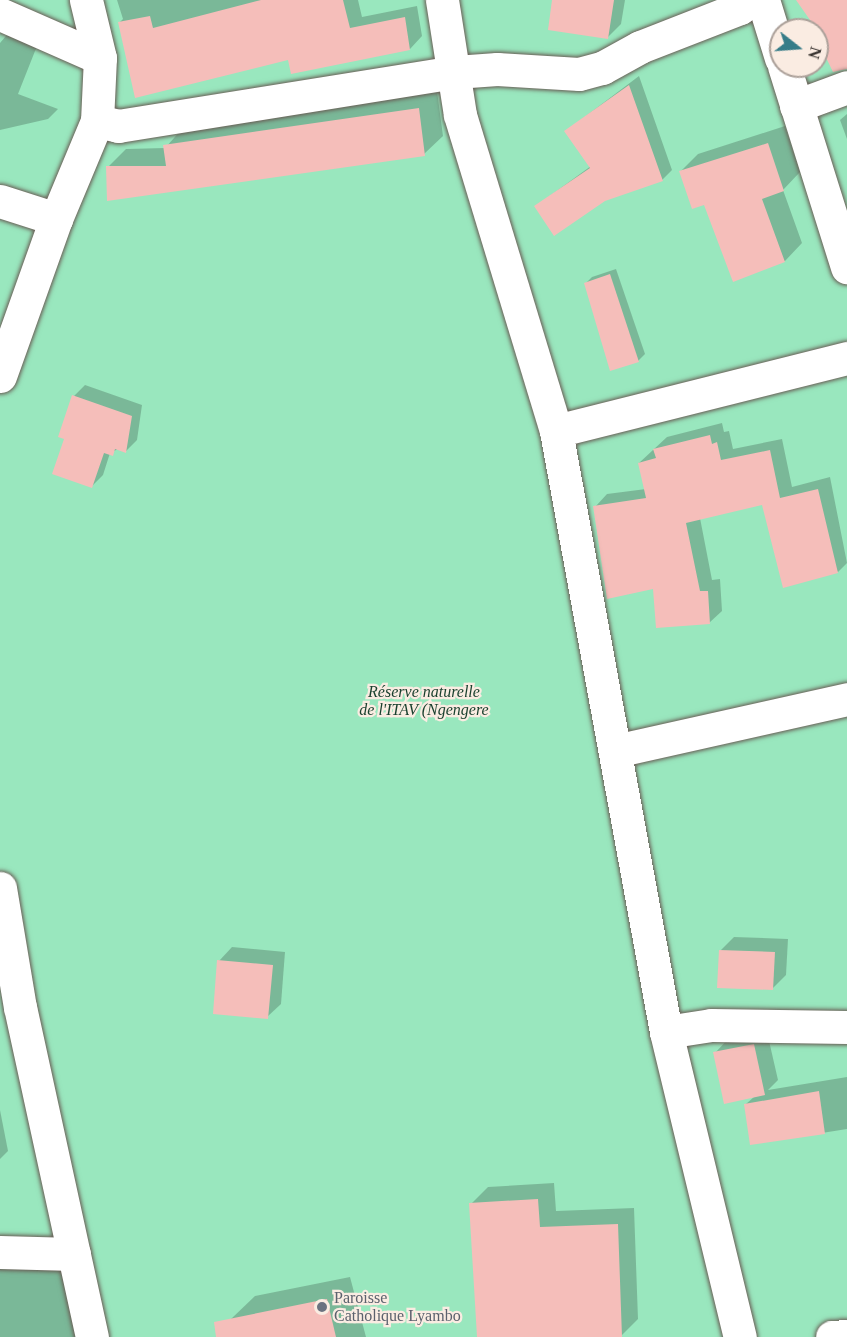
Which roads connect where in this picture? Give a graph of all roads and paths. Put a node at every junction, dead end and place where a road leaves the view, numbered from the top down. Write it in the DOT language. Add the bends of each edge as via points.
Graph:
graph roads {
  1 [pos="86,0"];
  2 [pos="442,0"];
  3 [pos="751,0"];
  4 [pos="763,0"];
  5 [pos="0,14"];
  6 [pos="769,19"];
  7 [pos="100,58"];
  8 [pos="455,72"];
  9 [pos="788,78"];
  10 [pos="847,87"];
  11 [pos="796,106"];
  12 [pos="97,121"];
  13 [pos="0,201"];
  14 [pos="56,219"];
  15 [pos="847,267"];
  16 [pos="847,358"];
  17 [pos="0,376"];
  18 [pos="556,431"];
  19 [pos="847,699"];
  20 [pos="615,751"];
  21 [pos="0,888"];
  22 [pos="10,1005"];
  23 [pos="847,1027"];
  24 [pos="666,1032"];
  25 [pos="0,1252"];
  26 [pos="74,1254"];
  27 [pos="847,1336"];
  28 [pos="92,1337"];
  29 [pos="740,1337"];
  30 [pos="832,1337"];
  1 -- 7 [label="street"];
  2 -- 8 [label="street"];
  3 -- 8 [label="street" via="740,8 640,47 602,68 579,74 497,69"];
  4 -- 6 [label="street"];
  5 -- 7 [label="street"];
  7 -- 12 [label="street"];
  8 -- 12 [label="street" via="118,126"];
  8 -- 18 [label="street" via="460,114"];
  9 -- 11 [label="street"];
  10 -- 11 [label="street"];
  11 -- 15 [label="street"];
  12 -- 14 [label="street"];
  13 -- 14 [label="street"];
  14 -- 17 [label="street"];
  16 -- 18 [label="street"];
  18 -- 20 [label="street"];
  19 -- 20 [label="street"];
  20 -- 24 [label="street"];
  21 -- 22 [label="street"];
  22 -- 26 [label="street"];
  23 -- 24 [label="street" via="711,1025"];
  24 -- 29 [label="street"];
  25 -- 26 [label="street"];
  26 -- 28 [label="street"];
  27 -- 30 [label="street"];
}
